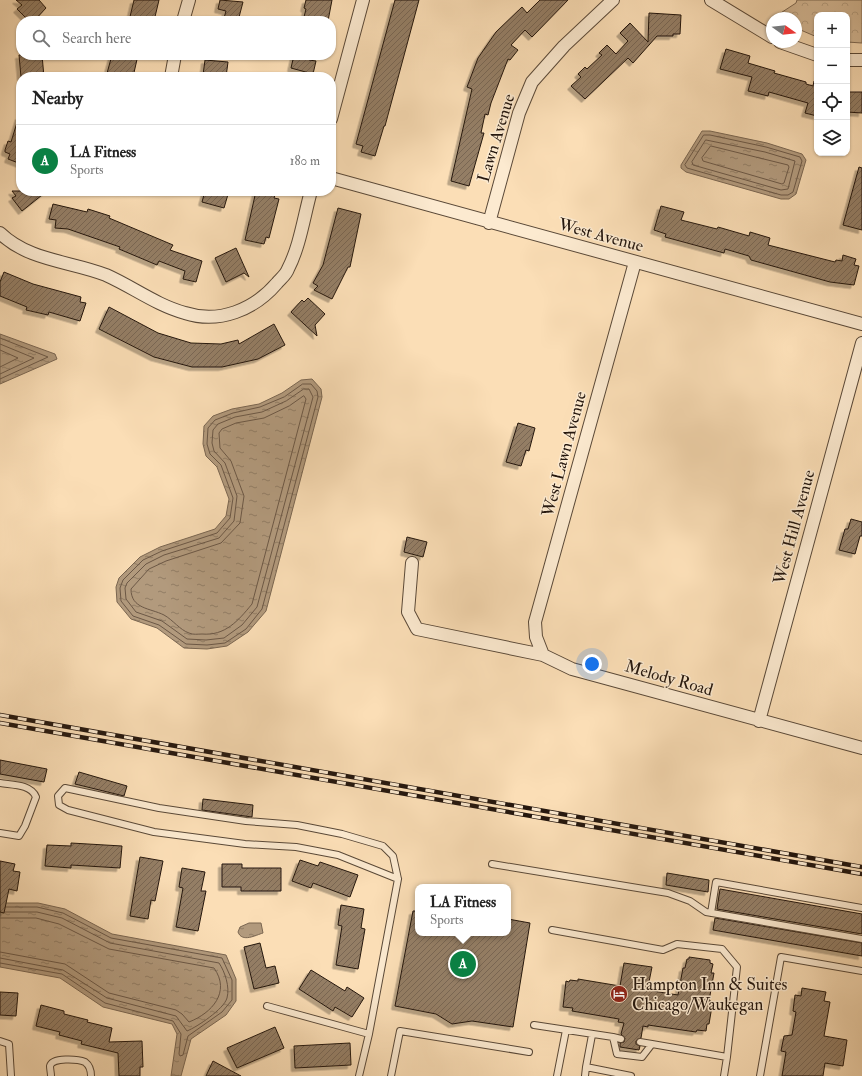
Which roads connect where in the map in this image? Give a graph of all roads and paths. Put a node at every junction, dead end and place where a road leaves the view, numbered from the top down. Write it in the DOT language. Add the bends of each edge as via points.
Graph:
graph roads {
  1 [pos="189,0"];
  2 [pos="363,0"];
  3 [pos="613,0"];
  4 [pos="711,0"];
  5 [pos="184,16"];
  6 [pos="766,33"];
  7 [pos="797,48"];
  8 [pos="814,54"];
  9 [pos="174,60"];
  10 [pos="850,60"];
  11 [pos="862,60"];
  12 [pos="172,72"];
  13 [pos="336,100"];
  14 [pos="336,179"];
  15 [pos="310,196"];
  16 [pos="489,222"];
  17 [pos="0,233"];
  18 [pos="635,262"];
  19 [pos="862,324"];
  20 [pos="862,343"];
  21 [pos="412,563"];
  22 [pos="543,655"];
  23 [pos="759,721"];
  24 [pos="862,748"];
  25 [pos="0,783"];
  26 [pos="0,833"];
  27 [pos="492,864"];
  28 [pos="398,879"];
  29 [pos="862,908"];
  30 [pos="711,913"];
  31 [pos="552,930"];
  32 [pos="862,939"];
  33 [pos="862,971"];
  34 [pos="267,1006"];
  35 [pos="534,1025"];
  36 [pos="566,1030"];
  37 [pos="369,1034"];
  38 [pos="592,1035"];
  39 [pos="613,1037"];
  40 [pos="621,1039"];
  41 [pos="0,1041"];
  42 [pos="640,1042"];
  43 [pos="652,1044"];
  44 [pos="529,1052"];
  45 [pos="727,1057"];
  46 [pos="586,1067"];
  47 [pos="11,1076"];
  48 [pos="51,1076"];
  49 [pos="91,1076"];
  50 [pos="359,1076"];
  51 [pos="391,1076"];
  52 [pos="557,1076"];
  53 [pos="585,1076"];
  54 [pos="631,1076"];
  55 [pos="724,1076"];
  56 [pos="760,1076"];
  1 -- 5 [label="street"];
  2 -- 13 [label="street"];
  3 -- 16 [label="street, Lawn Avenue" via="564,46 532,82 519,113"];
  4 -- 6 [label="street"];
  7 -- 8 [label="street"];
  9 -- 12 [label="street"];
  10 -- 11 [label="street"];
  14 -- 16 [label="street, West Avenue"];
  15 -- 17 [label="street" via="288,271 259,301 228,316 185,314 105,275 20,249"];
  16 -- 18 [label="street, West Avenue"];
  18 -- 19 [label="street, West Avenue"];
  18 -- 22 [label="street, West Lawn Avenue" via="535,622 536,637"];
  20 -- 23 [label="street, West Hill Avenue"];
  21 -- 22 [label="street, Melody Road" via="408,612 416,629"];
  22 -- 23 [label="street, Melody Road" via="572,669"];
  23 -- 24 [label="street, Melody Road"];
  25 -- 26 [label="lane" via="29,788 36,797 19,836"];
  27 -- 30 [label="lane" via="668,893 690,900"];
  28 -- 28 [label="lane" via="393,856 383,846 342,834 298,825 246,821 159,808 65,788 58,796 59,805 68,810 154,832 245,844 303,848 338,855"];
  28 -- 37 [label="lane"];
  29 -- 30 [label="lane" via="716,882"];
  30 -- 32 [label="lane"];
  31 -- 45 [label="lane" via="663,950 676,944 722,949 737,967"];
  33 -- 56 [label="lane" via="781,957"];
  34 -- 37 [label="lane"];
  35 -- 36 [label="lane"];
  36 -- 38 [label="lane"];
  36 -- 52 [label="lane"];
  37 -- 50 [label="lane"];
  38 -- 39 [label="lane"];
  38 -- 46 [label="lane"];
  39 -- 40 [label="lane"];
  39 -- 43 [label="lane" via="617,1054 642,1057"];
  41 -- 47 [label="lane" via="9,1044"];
  42 -- 43 [label="lane"];
  43 -- 45 [label="lane"];
  44 -- 51 [label="lane" via="400,1031"];
  45 -- 55 [label="lane"];
  46 -- 53 [label="lane"];
  46 -- 54 [label="lane"];
  48 -- 49 [label="lane" via="50,1066 53,1061 62,1059 84,1062 88,1065"];
}
